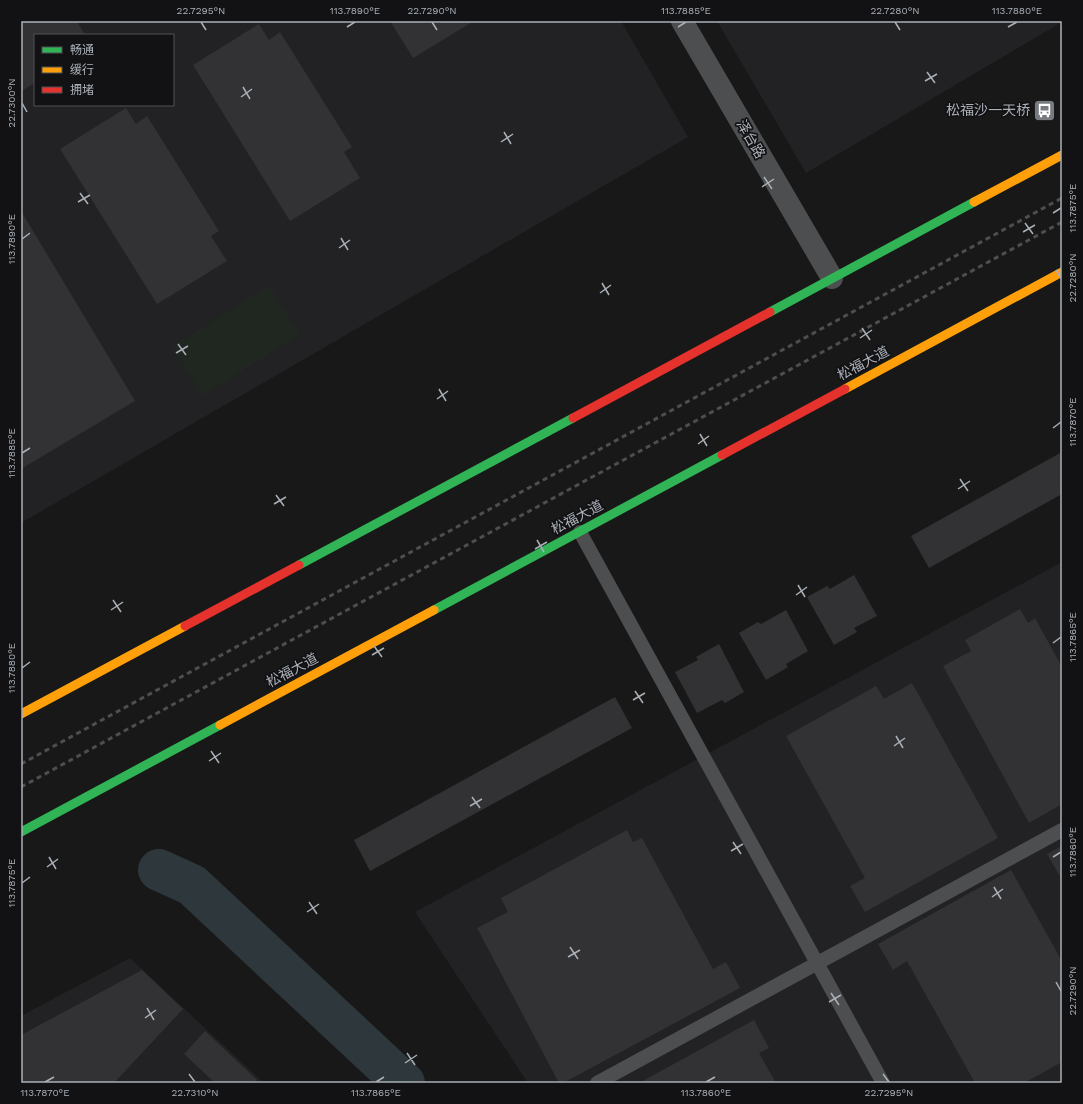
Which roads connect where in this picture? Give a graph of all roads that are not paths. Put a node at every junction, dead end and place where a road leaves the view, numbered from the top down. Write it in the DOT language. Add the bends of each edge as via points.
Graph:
graph roads {
  1 [pos="682,21"];
  2 [pos="1062,155"];
  3 [pos="1062,272"];
  4 [pos="832,278"];
  5 [pos="580,532"];
  6 [pos="21,714"];
  7 [pos="1062,830"];
  8 [pos="21,832"];
  9 [pos="817,963"];
  10 [pos="597,1083"];
  11 [pos="882,1083"];
  1 -- 4 [label="street, 泽台路"];
  2 -- 4 [label="main road"];
  3 -- 5 [label="main road, 松福大道"];
  4 -- 6 [label="main road"];
  5 -- 8 [label="main road, 松福大道"];
  5 -- 9 [label="lane"];
  7 -- 9 [label="lane"];
  9 -- 10 [label="lane"];
  9 -- 11 [label="lane"];
}
